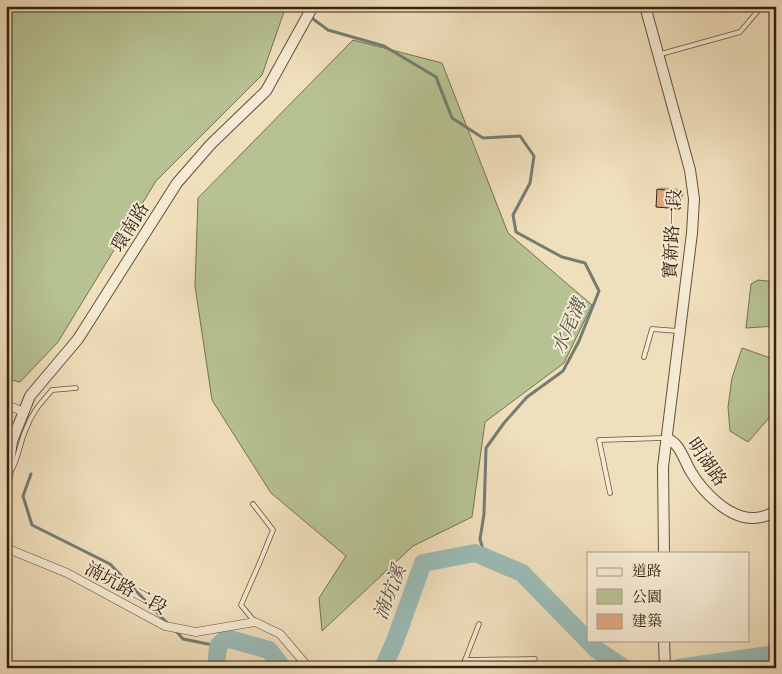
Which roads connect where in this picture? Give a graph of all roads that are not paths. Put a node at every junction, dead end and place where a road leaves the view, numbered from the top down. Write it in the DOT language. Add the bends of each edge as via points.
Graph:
graph roads {
  1 [pos="313,6"];
  2 [pos="645,6"];
  3 [pos="762,6"];
  4 [pos="658,55"];
  5 [pos="680,331"];
  6 [pos="644,357"];
  7 [pos="76,388"];
  8 [pos="6,404"];
  9 [pos="23,412"];
  10 [pos="667,438"];
  11 [pos="7,481"];
  12 [pos="610,493"];
  13 [pos="253,504"];
  14 [pos="776,511"];
  15 [pos="6,548"];
  16 [pos="664,552"];
  17 [pos="255,622"];
  18 [pos="479,624"];
  19 [pos="664,642"];
  20 [pos="535,659"];
  21 [pos="465,660"];
  22 [pos="309,668"];
  23 [pos="462,668"];
  24 [pos="665,668"];
  1 -- 9 [label="street, 環南路" via="266,91 211,144 177,183 78,340 30,396"];
  2 -- 4 [label="street, 寶新路一段"];
  3 -- 4 [label="lane" via="740,32"];
  4 -- 5 [label="street, 寶新路一段" via="690,170 694,199"];
  5 -- 6 [label="lane" via="652,329"];
  5 -- 10 [label="street, 寶新路一段"];
  7 -- 11 [label="lane" via="52,390 37,407"];
  8 -- 9 [label="street"];
  9 -- 11 [label="street, 環南路" via="12,441"];
  10 -- 12 [label="lane" via="599,440"];
  10 -- 14 [label="street, 明湖路" via="676,445 691,474 712,499 729,511 754,518"];
  10 -- 16 [label="street, 寶新路一段" via="663,467"];
  13 -- 17 [label="lane" via="273,530 241,605"];
  15 -- 17 [label="street, 湳坑路二段" via="67,573 165,626 196,632"];
  17 -- 22 [label="street" via="280,634"];
  18 -- 21 [label="lane"];
  19 -- 24 [label="street"];
  20 -- 21 [label="lane"];
  21 -- 23 [label="lane"];
}
